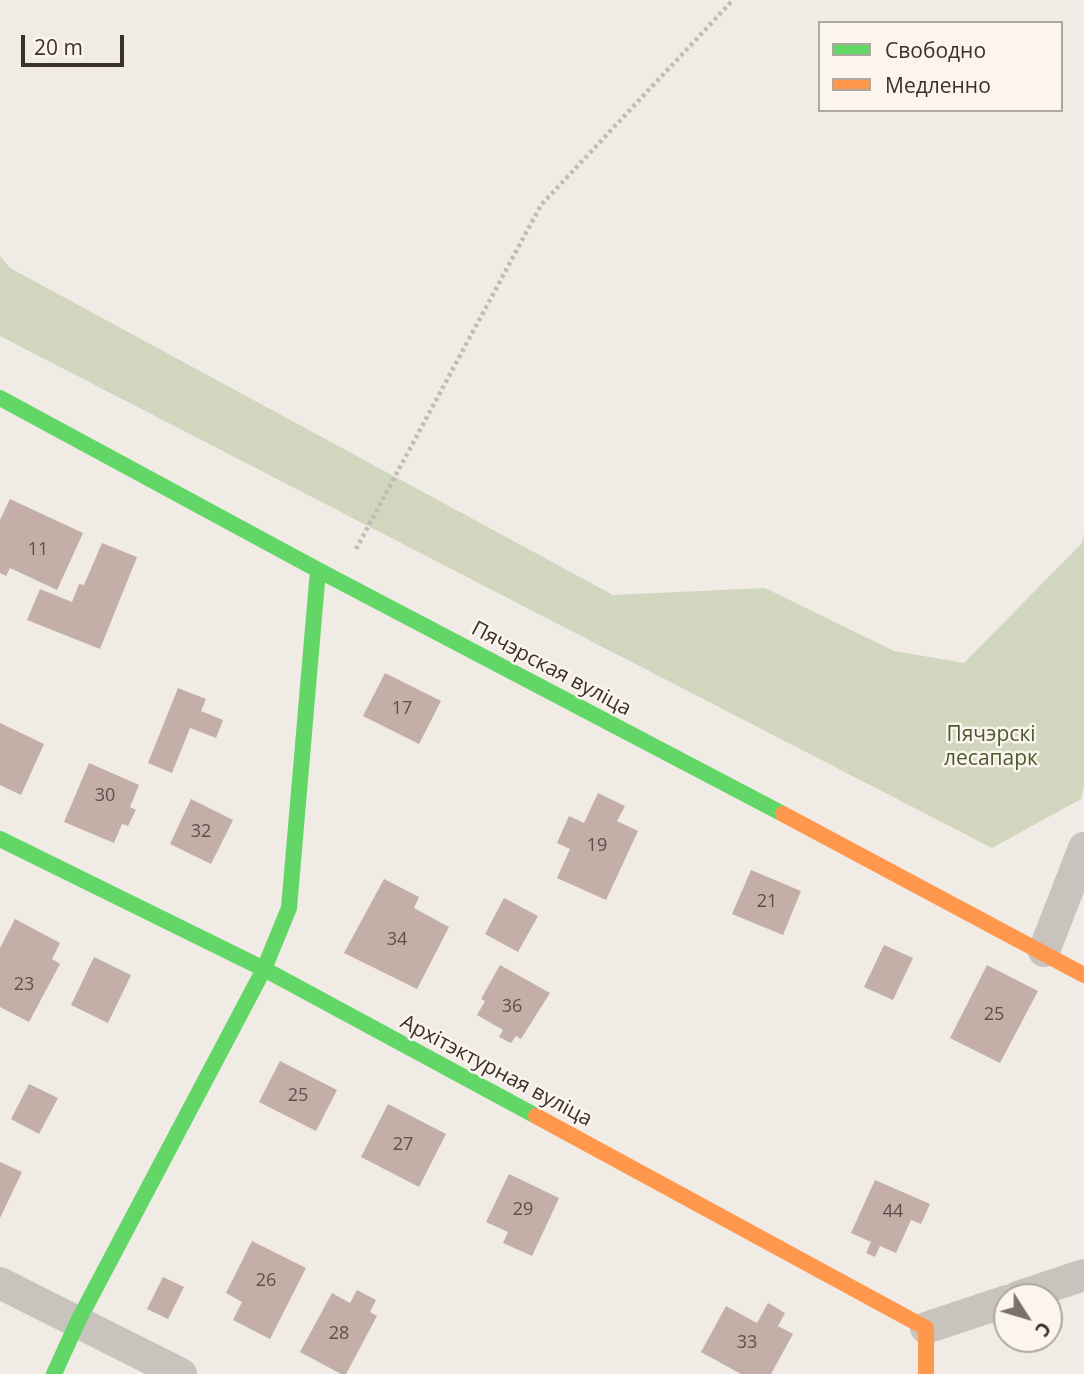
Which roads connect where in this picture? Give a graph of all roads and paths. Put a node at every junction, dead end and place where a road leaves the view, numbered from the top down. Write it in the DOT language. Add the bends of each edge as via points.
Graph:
graph roads {
  1 [pos="733,0"];
  2 [pos="0,398"];
  3 [pos="318,570"];
  4 [pos="339,581"];
  5 [pos="0,839"];
  6 [pos="1084,848"];
  7 [pos="1045,951"];
  8 [pos="264,969"];
  9 [pos="1084,975"];
  10 [pos="1084,1275"];
  11 [pos="0,1283"];
  12 [pos="1060,1283"];
  13 [pos="993,1306"];
  14 [pos="78,1321"];
  15 [pos="926,1328"];
  16 [pos="54,1374"];
  17 [pos="181,1374"];
  18 [pos="926,1374"];
  1 -- 4 [label="path" via="541,205"];
  2 -- 3 [label="street, Пячэрская вуліца"];
  3 -- 4 [label="street, Пячэрская вуліца"];
  3 -- 8 [label="street" via="289,908"];
  4 -- 7 [label="street, Пячэрская вуліца"];
  5 -- 8 [label="street, Архітэктурная вуліца"];
  6 -- 7 [label="street"];
  7 -- 9 [label="street, Пячэрская вуліца"];
  8 -- 14 [label="street"];
  8 -- 15 [label="street, Архітэктурная вуліца"];
  10 -- 12 [label="street"];
  11 -- 14 [label="street"];
  13 -- 15 [label="street"];
  14 -- 16 [label="street"];
  14 -- 17 [label="street"];
  15 -- 18 [label="street"];
}
